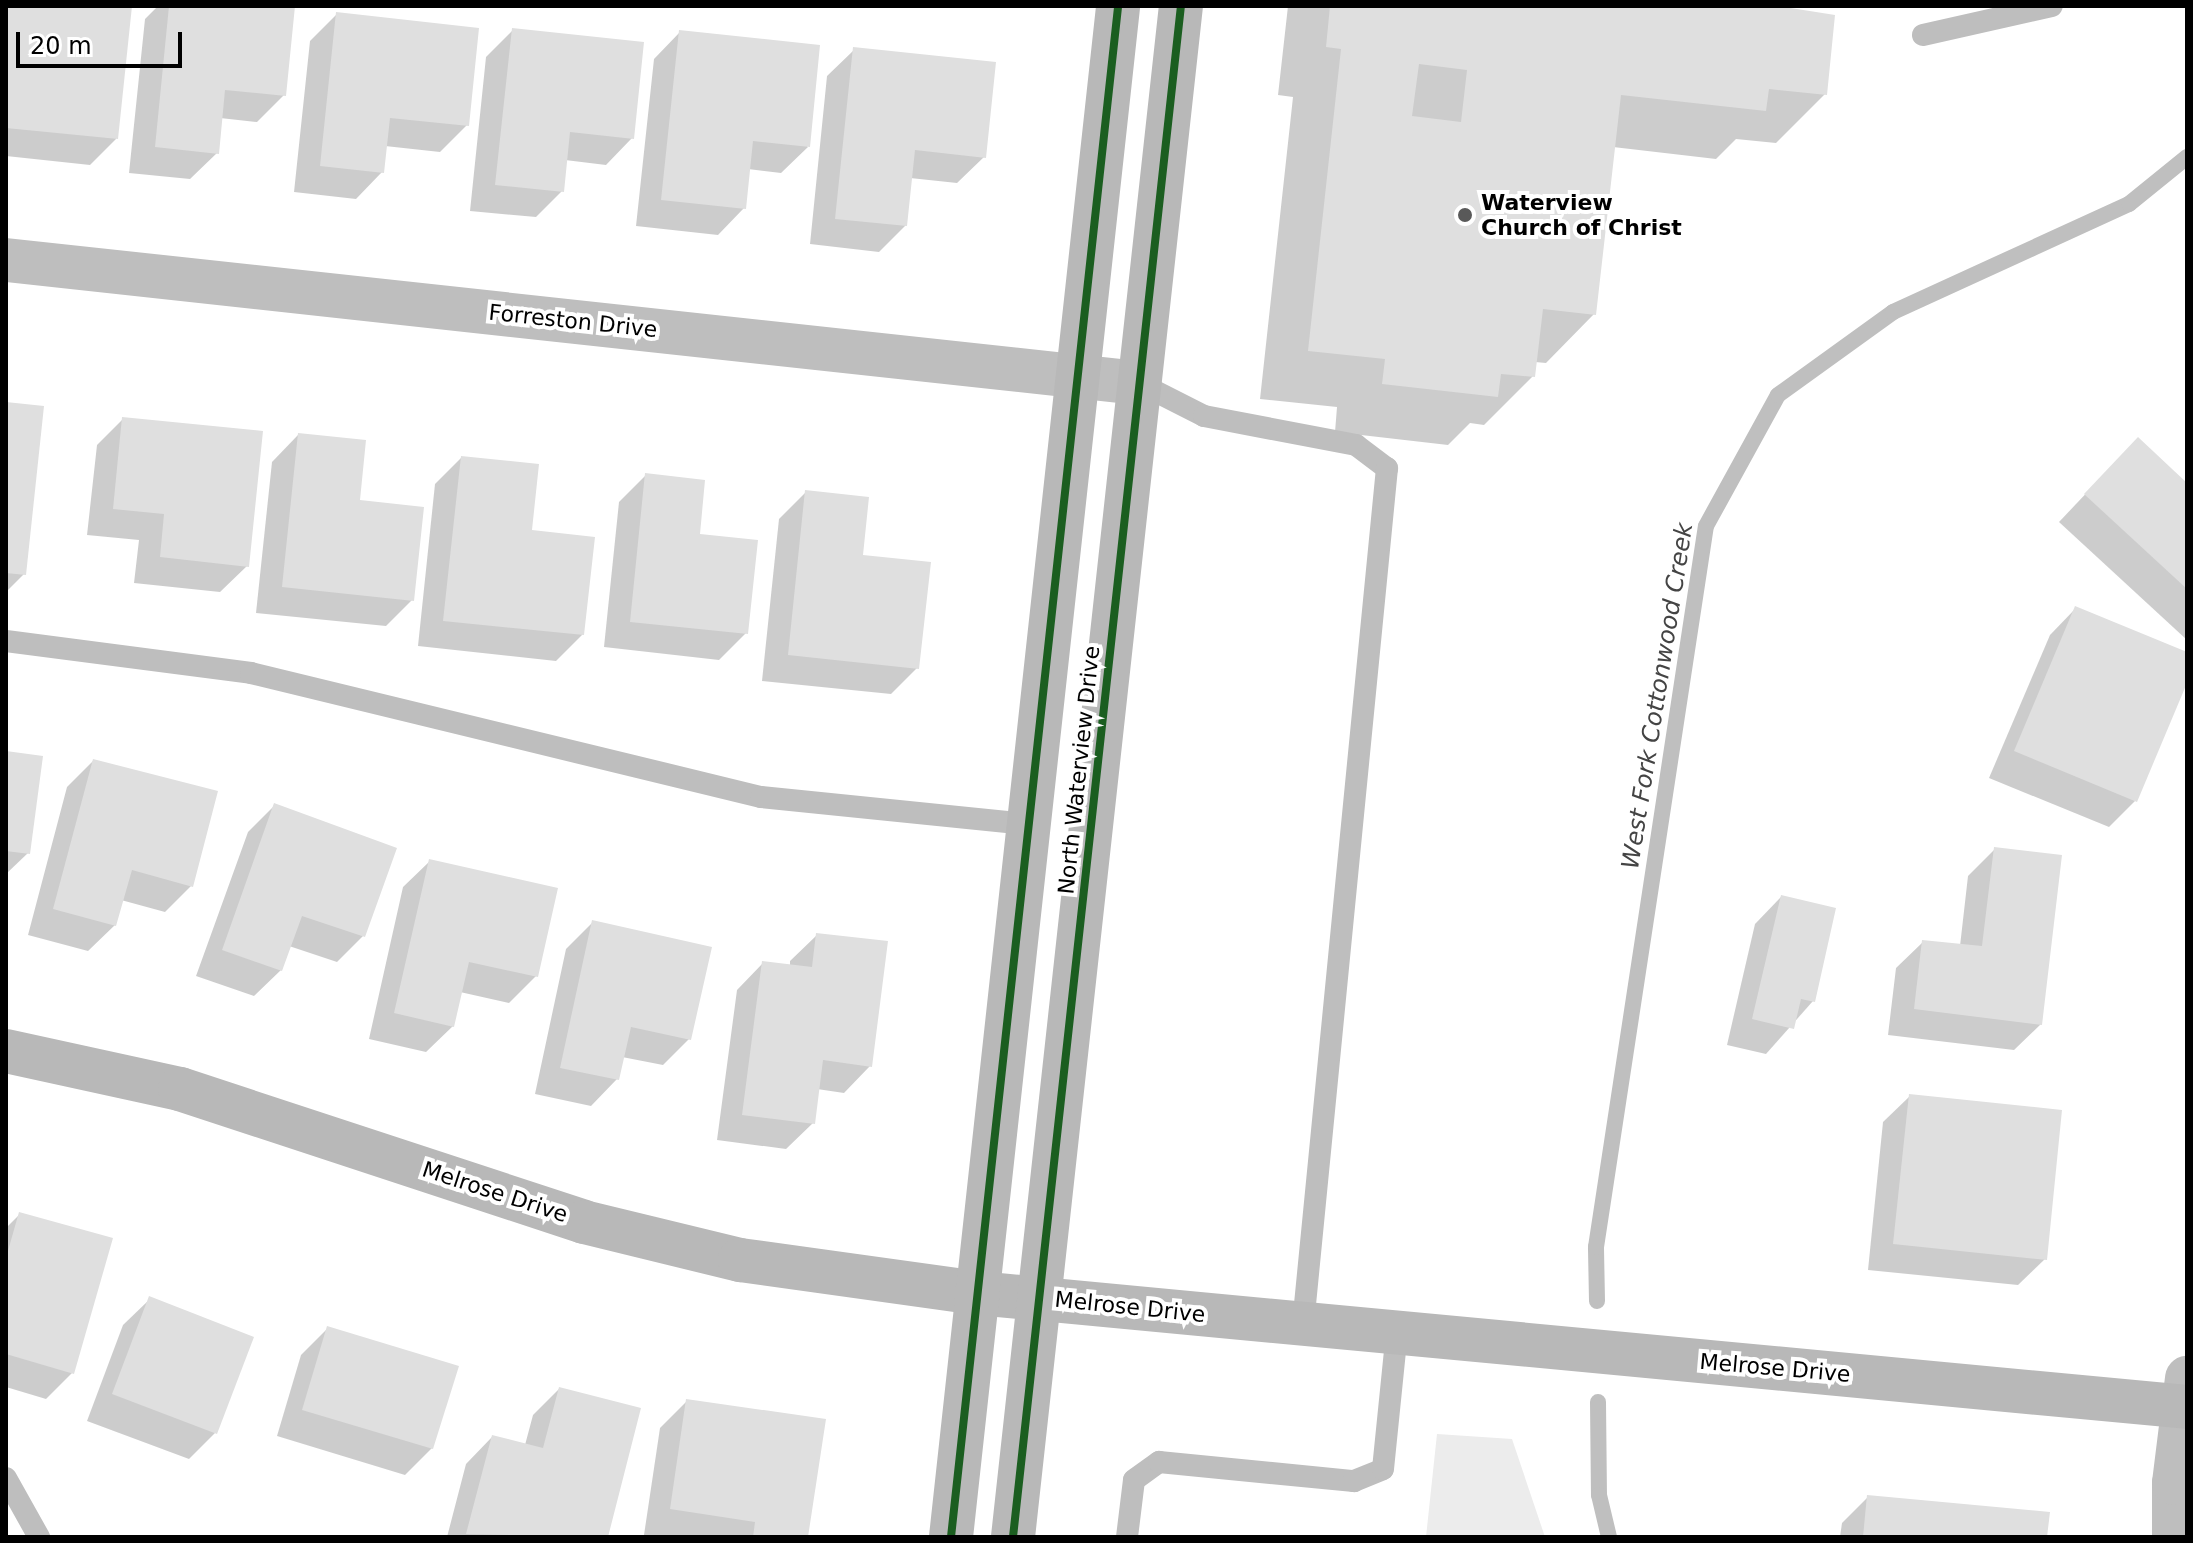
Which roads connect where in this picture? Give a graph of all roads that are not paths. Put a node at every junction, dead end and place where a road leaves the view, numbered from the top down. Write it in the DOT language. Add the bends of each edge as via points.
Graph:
graph roads {
  1 [pos="1118,6"];
  2 [pos="1181,6"];
  3 [pos="2052,6"];
  4 [pos="1923,35"];
  5 [pos="6,260"];
  6 [pos="1077,376"];
  7 [pos="1139,383"];
  8 [pos="6,641"];
  9 [pos="1029,824"];
  10 [pos="6,1051"];
  11 [pos="977,1293"];
  12 [pos="1039,1298"];
  13 [pos="1303,1324"];
  14 [pos="1397,1332"];
  15 [pos="2186,1397"];
  16 [pos="6,1478"];
  17 [pos="39,1537"];
  18 [pos="951,1537"];
  19 [pos="1013,1537"];
  20 [pos="1127,1537"];
  21 [pos="2174,1537"];
  1 -- 6 [label="street, North Waterview Drive"];
  2 -- 7 [label="street, North Waterview Drive"];
  3 -- 4 [label="lane"];
  5 -- 6 [label="street, Forreston Drive"];
  6 -- 7 [label="street, Forreston Drive"];
  6 -- 9 [label="street, North Waterview Drive"];
  7 -- 12 [label="street, North Waterview Drive"];
  7 -- 13 [label="lane" via="1204,416 1356,445 1387,468"];
  8 -- 9 [label="lane" via="251,673 761,797"];
  9 -- 11 [label="street, North Waterview Drive"];
  10 -- 11 [label="street, Melrose Drive" via="180,1089 584,1222 740,1260"];
  11 -- 12 [label="street, Melrose Drive"];
  11 -- 18 [label="street, North Waterview Drive"];
  12 -- 13 [label="street, Melrose Drive"];
  12 -- 19 [label="street, North Waterview Drive"];
  13 -- 14 [label="street, Melrose Drive"];
  14 -- 15 [label="street, Melrose Drive"];
  14 -- 20 [label="lane" via="1383,1469 1354,1481 1159,1462 1134,1480"];
  15 -- 21 [label="street" via="2174,1483"];
  16 -- 17 [label="lane"];
}
